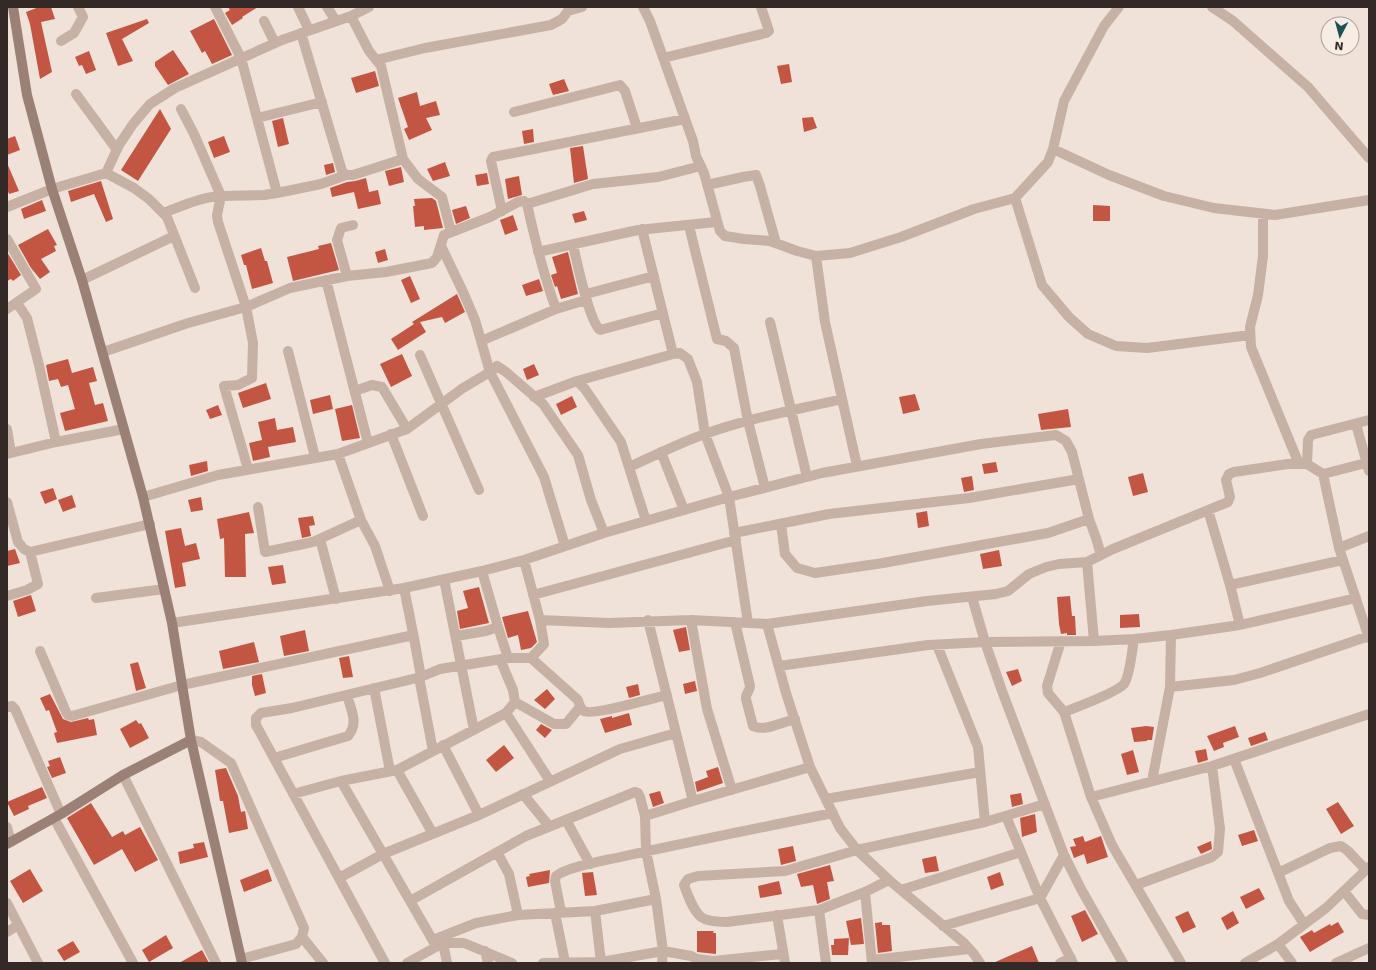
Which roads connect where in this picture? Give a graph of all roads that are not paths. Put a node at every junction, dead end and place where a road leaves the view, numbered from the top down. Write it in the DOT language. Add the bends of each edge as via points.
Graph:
graph roads {
  1 [pos="78,7"];
  2 [pos="215,7"];
  3 [pos="298,7"];
  4 [pos="327,7"];
  5 [pos="369,7"];
  6 [pos="582,7"];
  7 [pos="643,7"];
  8 [pos="761,7"];
  9 [pos="1118,7"];
  10 [pos="1212,7"];
  11 [pos="12,8"];
  12 [pos="351,16"];
  13 [pos="264,21"];
  14 [pos="336,21"];
  15 [pos="305,32"];
  16 [pos="61,41"];
  17 [pos="275,43"];
  18 [pos="241,58"];
  19 [pos="663,58"];
  20 [pos="376,60"];
  21 [pos="76,94"];
  22 [pos="322,102"];
  23 [pos="180,109"];
  24 [pos="514,112"];
  25 [pos="257,118"];
  26 [pos="685,119"];
  27 [pos="637,128"];
  28 [pos="1053,149"];
  29 [pos="117,150"];
  30 [pos="1369,158"];
  31 [pos="403,159"];
  32 [pos="701,166"];
  33 [pos="106,173"];
  34 [pos="346,175"];
  35 [pos="707,185"];
  36 [pos="52,189"];
  37 [pos="277,193"];
  38 [pos="221,196"];
  39 [pos="1015,198"];
  40 [pos="1369,200"];
  41 [pos="527,204"];
  42 [pos="7,207"];
  43 [pos="502,211"];
  44 [pos="163,213"];
  45 [pos="1263,214"];
  46 [pos="716,222"];
  47 [pos="353,225"];
  48 [pos="690,226"];
  49 [pos="642,229"];
  50 [pos="450,232"];
  51 [pos="174,236"];
  52 [pos="7,240"];
  53 [pos="776,243"];
  54 [pos="573,245"];
  55 [pos="441,246"];
  56 [pos="538,252"];
  57 [pos="816,256"];
  58 [pos="347,276"];
  59 [pos="654,276"];
  60 [pos="82,280"];
  61 [pos="326,280"];
  62 [pos="195,288"];
  63 [pos="586,297"];
  64 [pos="17,303"];
  65 [pos="246,307"];
  66 [pos="556,308"];
  67 [pos="7,309"];
  68 [pos="663,313"];
  69 [pos="770,322"];
  70 [pos="1250,335"];
  71 [pos="481,341"];
  72 [pos="288,351"];
  73 [pos="103,352"];
  74 [pos="673,354"];
  75 [pos="420,355"];
  76 [pos="490,372"];
  77 [pos="577,381"];
  78 [pos="355,391"];
  79 [pos="534,397"];
  80 [pos="842,399"];
  81 [pos="441,404"];
  82 [pos="792,411"];
  83 [pos="1369,420"];
  84 [pos="748,421"];
  85 [pos="1356,424"];
  86 [pos="7,429"];
  87 [pos="124,429"];
  88 [pos="407,429"];
  89 [pos="392,434"];
  90 [pos="706,434"];
  91 [pos="56,442"];
  92 [pos="368,443"];
  93 [pos="661,452"];
  94 [pos="9,453"];
  95 [pos="338,454"];
  96 [pos="315,457"];
  97 [pos="1303,464"];
  98 [pos="857,466"];
  99 [pos="630,467"];
  100 [pos="1368,467"];
  101 [pos="248,469"];
  102 [pos="1323,474"];
  103 [pos="807,477"];
  104 [pos="1079,479"];
  105 [pos="765,488"];
  106 [pos="479,490"];
  107 [pos="143,497"];
  108 [pos="729,497"];
  109 [pos="7,502"];
  110 [pos="258,507"];
  111 [pos="684,510"];
  112 [pos="1208,510"];
  113 [pos="423,516"];
  114 [pos="361,520"];
  115 [pos="1089,520"];
  116 [pos="646,521"];
  117 [pos="150,524"];
  118 [pos="781,524"];
  119 [pos="604,533"];
  120 [pos="1369,536"];
  121 [pos="735,537"];
  122 [pos="320,539"];
  123 [pos="565,546"];
  124 [pos="1339,548"];
  125 [pos="30,552"];
  126 [pos="1101,555"];
  127 [pos="524,560"];
  128 [pos="1343,560"];
  129 [pos="1087,562"];
  130 [pos="482,571"];
  131 [pos="444,579"];
  132 [pos="1230,585"];
  133 [pos="164,588"];
  134 [pos="404,588"];
  135 [pos="390,591"];
  136 [pos="533,595"];
  137 [pos="7,596"];
  138 [pos="972,597"];
  139 [pos="96,598"];
  140 [pos="1356,598"];
  141 [pos="336,599"];
  142 [pos="540,620"];
  143 [pos="648,620"];
  144 [pos="691,620"];
  145 [pos="736,622"];
  146 [pos="1367,622"];
  147 [pos="172,623"];
  148 [pos="748,623"];
  149 [pos="767,624"];
  150 [pos="1240,625"];
  151 [pos="498,627"];
  152 [pos="1171,635"];
  153 [pos="456,636"];
  154 [pos="1369,637"];
  155 [pos="414,638"];
  156 [pos="1134,639"];
  157 [pos="1061,641"];
  158 [pos="1094,641"];
  159 [pos="985,642"];
  160 [pos="937,645"];
  161 [pos="40,651"];
  162 [pos="504,658"];
  163 [pos="531,658"];
  164 [pos="460,666"];
  165 [pos="779,666"];
  166 [pos="420,677"];
  167 [pos="182,685"];
  168 [pos="1170,687"];
  169 [pos="374,688"];
  170 [pos="347,695"];
  171 [pos="667,695"];
  172 [pos="515,702"];
  173 [pos="7,707"];
  174 [pos="580,707"];
  175 [pos="1064,712"];
  176 [pos="506,713"];
  177 [pos="1369,714"];
  178 [pos="794,719"];
  179 [pos="474,730"];
  180 [pos="676,733"];
  181 [pos="191,740"];
  182 [pos="443,746"];
  183 [pos="433,751"];
  184 [pos="274,758"];
  185 [pos="1234,759"];
  186 [pos="1212,766"];
  187 [pos="810,767"];
  188 [pos="394,770"];
  189 [pos="980,772"];
  190 [pos="123,775"];
  191 [pos="1152,781"];
  192 [pos="341,782"];
  193 [pos="550,782"];
  194 [pos="732,790"];
  195 [pos="293,794"];
  196 [pos="523,794"];
  197 [pos="1091,797"];
  198 [pos="826,799"];
  199 [pos="693,801"];
  200 [pos="1045,804"];
  201 [pos="833,813"];
  202 [pos="479,815"];
  203 [pos="57,816"];
  204 [pos="645,816"];
  205 [pos="1006,816"];
  206 [pos="566,820"];
  207 [pos="985,822"];
  208 [pos="549,826"];
  209 [pos="7,827"];
  210 [pos="433,834"];
  211 [pos="9,843"];
  212 [pos="857,850"];
  213 [pos="646,851"];
  214 [pos="497,852"];
  215 [pos="1021,852"];
  216 [pos="383,854"];
  217 [pos="1064,855"];
  218 [pos="590,864"];
  219 [pos="1368,868"];
  220 [pos="1278,873"];
  221 [pos="339,878"];
  222 [pos="889,880"];
  223 [pos="1136,885"];
  224 [pos="901,890"];
  225 [pos="1344,891"];
  226 [pos="865,892"];
  227 [pos="1040,898"];
  228 [pos="656,899"];
  229 [pos="410,901"];
  230 [pos="7,903"];
  231 [pos="819,910"];
  232 [pos="595,911"];
  233 [pos="558,912"];
  234 [pos="518,915"];
  235 [pos="1369,915"];
  236 [pos="777,916"];
  237 [pos="1304,924"];
  238 [pos="18,925"];
  239 [pos="943,926"];
  240 [pos="7,932"];
  241 [pos="302,937"];
  242 [pos="437,943"];
  243 [pos="1278,944"];
  244 [pos="1369,948"];
  245 [pos="969,949"];
  246 [pos="485,951"];
  247 [pos="663,951"];
  248 [pos="784,958"];
  249 [pos="241,961"];
  250 [pos="742,961"];
  251 [pos="872,961"];
  252 [pos="1072,961"];
  253 [pos="565,962"];
  254 [pos="601,962"];
  255 [pos="705,962"];
  256 [pos="38,963"];
  257 [pos="133,963"];
  258 [pos="216,963"];
  259 [pos="323,963"];
  260 [pos="385,963"];
  261 [pos="407,963"];
  262 [pos="447,963"];
  263 [pos="488,963"];
  264 [pos="512,963"];
  265 [pos="543,963"];
  266 [pos="662,963"];
  267 [pos="826,963"];
  268 [pos="980,963"];
  269 [pos="1060,963"];
  270 [pos="1123,963"];
  271 [pos="1181,963"];
  272 [pos="1245,963"];
  273 [pos="1292,963"];
  274 [pos="1336,963"];
  1 -- 16 [label="street" via="83,17 74,33"];
  2 -- 18 [label="street"];
  3 -- 15 [label="street"];
  4 -- 14 [label="street"];
  5 -- 12 [label="street"];
  6 -- 20 [label="street" via="568,11 562,19 551,25"];
  7 -- 19 [label="street"];
  8 -- 19 [label="street" via="769,31 766,33"];
  9 -- 28 [label="street" via="1104,26 1064,101"];
  10 -- 30 [label="street" via="1233,21 1308,87"];
  11 -- 36 [label="street" via="27,95"];
  12 -- 14 [label="street"];
  12 -- 20 [label="street" via="369,52"];
  13 -- 17 [label="street"];
  14 -- 15 [label="street"];
  15 -- 17 [label="street"];
  15 -- 22 [label="street"];
  17 -- 18 [label="street"];
  18 -- 25 [label="street"];
  18 -- 29 [label="street" via="175,88 150,104"];
  19 -- 26 [label="street"];
  20 -- 31 [label="street" via="381,66"];
  21 -- 29 [label="street"];
  22 -- 25 [label="street"];
  22 -- 34 [label="street" via="342,170"];
  23 -- 38 [label="street" via="194,134"];
  24 -- 27 [label="street" via="620,85 625,91"];
  25 -- 37 [label="street"];
  26 -- 27 [label="street"];
  26 -- 32 [label="street"];
  27 -- 43 [label="street" via="493,156 491,161"];
  28 -- 39 [label="street" via="1048,162"];
  28 -- 45 [label="street" via="1109,175 1164,196 1214,208"];
  29 -- 33 [label="street"];
  31 -- 34 [label="street"];
  31 -- 50 [label="street" via="418,178 442,197"];
  32 -- 35 [label="street"];
  32 -- 41 [label="street" via="658,177 593,184"];
  33 -- 36 [label="street"];
  33 -- 44 [label="street" via="134,188"];
  34 -- 37 [label="street" via="320,184"];
  35 -- 46 [label="street"];
  35 -- 53 [label="street" via="756,175"];
  36 -- 42 [label="street"];
  36 -- 60 [label="street"];
  37 -- 38 [label="street"];
  38 -- 44 [label="street" via="197,200"];
  38 -- 65 [label="street" via="218,222"];
  39 -- 57 [label="street" via="974,209 850,253"];
  39 -- 70 [label="street" via="1042,285 1069,317 1088,334 1116,346 1147,348"];
  40 -- 45 [label="street" via="1275,215"];
  41 -- 43 [label="street" via="524,201 518,202"];
  41 -- 56 [label="street"];
  43 -- 50 [label="street"];
  44 -- 51 [label="street"];
  45 -- 70 [label="street" via="1263,256"];
  46 -- 48 [label="street"];
  46 -- 53 [label="street" via="725,236"];
  47 -- 58 [label="street" via="341,228 337,240"];
  48 -- 49 [label="street"];
  48 -- 84 [label="street" via="717,339 726,341 734,348"];
  49 -- 54 [label="street"];
  49 -- 59 [label="street"];
  50 -- 55 [label="street" via="444,235"];
  51 -- 60 [label="street"];
  51 -- 62 [label="street"];
  52 -- 64 [label="street" via="36,289"];
  53 -- 57 [label="street"];
  54 -- 56 [label="street"];
  54 -- 63 [label="street"];
  55 -- 58 [label="street" via="438,257 432,263"];
  55 -- 71 [label="street" via="475,320"];
  56 -- 66 [label="street"];
  57 -- 80 [label="street" via="825,322"];
  58 -- 61 [label="street"];
  59 -- 63 [label="street"];
  59 -- 68 [label="street"];
  60 -- 73 [label="street"];
  61 -- 65 [label="street" via="290,288"];
  61 -- 78 [label="street"];
  63 -- 66 [label="street"];
  63 -- 68 [label="street" via="596,327 600,330"];
  64 -- 67 [label="street"];
  64 -- 91 [label="street" via="27,318"];
  65 -- 73 [label="street" via="188,323"];
  65 -- 101 [label="street" via="253,343 252,378 238,385 224,386"];
  66 -- 71 [label="street"];
  68 -- 74 [label="street"];
  69 -- 82 [label="street"];
  70 -- 97 [label="street" via="1251,347"];
  71 -- 76 [label="street"];
  72 -- 96 [label="street"];
  73 -- 87 [label="street"];
  74 -- 77 [label="street"];
  74 -- 90 [label="street" via="680,353 688,359 696,382"];
  75 -- 81 [label="street"];
  76 -- 79 [label="street" via="497,366"];
  76 -- 81 [label="street"];
  76 -- 123 [label="street" via="544,477"];
  77 -- 79 [label="street"];
  77 -- 99 [label="street" via="621,442"];
  78 -- 88 [label="street" via="372,385 382,387"];
  78 -- 92 [label="street"];
  79 -- 119 [label="street" via="543,404 578,455"];
  80 -- 82 [label="street"];
  80 -- 98 [label="street"];
  81 -- 88 [label="street"];
  81 -- 106 [label="street"];
  82 -- 84 [label="street"];
  82 -- 103 [label="street"];
  83 -- 85 [label="street"];
  84 -- 90 [label="street"];
  84 -- 105 [label="street"];
  85 -- 97 [label="street" via="1311,435"];
  85 -- 100 [label="street"];
  86 -- 94 [label="street"];
  87 -- 91 [label="street"];
  87 -- 107 [label="street"];
  88 -- 89 [label="street"];
  89 -- 92 [label="street"];
  89 -- 113 [label="street"];
  90 -- 93 [label="street"];
  90 -- 108 [label="street"];
  91 -- 94 [label="street"];
  92 -- 95 [label="street"];
  93 -- 99 [label="street"];
  93 -- 111 [label="street"];
  95 -- 96 [label="street"];
  95 -- 114 [label="street"];
  96 -- 101 [label="street"];
  97 -- 102 [label="street"];
  97 -- 112 [label="street" via="1288,464 1229,474 1226,480 1230,500"];
  98 -- 103 [label="street"];
  98 -- 104 [label="street" via="981,444 1056,435 1066,441 1072,452"];
  99 -- 116 [label="street"];
  100 -- 102 [label="street"];
  101 -- 107 [label="street"];
  102 -- 124 [label="street"];
  103 -- 105 [label="street"];
  104 -- 115 [label="street"];
  104 -- 118 [label="street" via="968,498 828,514"];
  105 -- 108 [label="street"];
  107 -- 117 [label="street"];
  108 -- 111 [label="street"];
  108 -- 121 [label="street"];
  109 -- 125 [label="street" via="18,542"];
  110 -- 122 [label="street" via="265,552"];
  111 -- 116 [label="street"];
  112 -- 126 [label="street"];
  112 -- 132 [label="street"];
  114 -- 122 [label="street"];
  114 -- 135 [label="street" via="375,546"];
  115 -- 118 [label="street" via="1048,533 815,573 798,568 785,554"];
  115 -- 126 [label="street"];
  116 -- 119 [label="street"];
  117 -- 125 [label="street"];
  117 -- 133 [label="street"];
  118 -- 121 [label="street"];
  119 -- 123 [label="street"];
  120 -- 124 [label="street"];
  121 -- 136 [label="street"];
  121 -- 148 [label="street"];
  122 -- 141 [label="street"];
  123 -- 127 [label="street"];
  124 -- 128 [label="street"];
  125 -- 137 [label="street" via="38,584"];
  126 -- 129 [label="street"];
  127 -- 130 [label="street"];
  127 -- 136 [label="street"];
  128 -- 132 [label="street"];
  128 -- 140 [label="street"];
  129 -- 138 [label="street" via="1046,567 1030,574 1008,591"];
  129 -- 158 [label="street"];
  130 -- 131 [label="street"];
  130 -- 151 [label="street"];
  131 -- 134 [label="street"];
  131 -- 153 [label="street"];
  132 -- 150 [label="street"];
  133 -- 139 [label="street"];
  133 -- 147 [label="street"];
  134 -- 135 [label="street"];
  134 -- 155 [label="street"];
  135 -- 141 [label="street"];
  136 -- 142 [label="street"];
  138 -- 149 [label="street"];
  138 -- 159 [label="street"];
  140 -- 146 [label="street"];
  140 -- 150 [label="street"];
  141 -- 147 [label="street"];
  142 -- 143 [label="street" via="609,623"];
  142 -- 163 [label="street" via="544,644"];
  143 -- 144 [label="street"];
  143 -- 171 [label="street"];
  144 -- 145 [label="street"];
  144 -- 194 [label="street" via="707,710"];
  145 -- 148 [label="street"];
  145 -- 178 [label="street" via="750,686 746,699 753,726 763,728"];
  146 -- 154 [label="street"];
  147 -- 167 [label="street"];
  148 -- 149 [label="street"];
  149 -- 165 [label="street"];
  150 -- 152 [label="street"];
  151 -- 153 [label="street"];
  151 -- 162 [label="street"];
  152 -- 156 [label="street"];
  152 -- 168 [label="street"];
  153 -- 164 [label="street"];
  154 -- 168 [label="street" via="1234,680"];
  155 -- 166 [label="street"];
  155 -- 167 [label="street" via="410,636"];
  156 -- 158 [label="street"];
  156 -- 175 [label="street" via="1124,684"];
  157 -- 158 [label="street"];
  157 -- 159 [label="street"];
  157 -- 175 [label="street" via="1047,686 1048,693"];
  159 -- 160 [label="street"];
  159 -- 200 [label="street"];
  160 -- 165 [label="street"];
  160 -- 189 [label="street" via="978,747"];
  161 -- 167 [label="street" via="66,712 72,716"];
  162 -- 163 [label="street"];
  162 -- 164 [label="street"];
  162 -- 172 [label="street"];
  163 -- 174 [label="street" via="578,700"];
  164 -- 166 [label="street" via="440,669"];
  164 -- 179 [label="street"];
  165 -- 178 [label="street"];
  166 -- 169 [label="street"];
  166 -- 183 [label="street"];
  167 -- 181 [label="street"];
  168 -- 191 [label="street"];
  169 -- 170 [label="street"];
  169 -- 188 [label="street"];
  170 -- 184 [label="street" via="354,722 353,730 348,736"];
  170 -- 184 [label="street" via="261,713 256,718 256,725"];
  171 -- 174 [label="street" via="600,711 588,712"];
  171 -- 180 [label="street"];
  172 -- 174 [label="street" via="554,724 566,724"];
  172 -- 176 [label="street"];
  173 -- 203 [label="street" via="12,706 15,709"];
  175 -- 197 [label="street"];
  176 -- 179 [label="street"];
  176 -- 193 [label="street"];
  177 -- 185 [label="street"];
  178 -- 187 [label="street"];
  179 -- 182 [label="street"];
  180 -- 193 [label="street" via="620,749"];
  180 -- 199 [label="street"];
  181 -- 190 [label="street"];
  181 -- 241 [label="street" via="201,742 231,763 304,928"];
  181 -- 249 [label="street"];
  182 -- 183 [label="street"];
  182 -- 202 [label="street"];
  183 -- 188 [label="street"];
  184 -- 195 [label="street"];
  185 -- 186 [label="street"];
  185 -- 220 [label="street"];
  186 -- 191 [label="street"];
  186 -- 223 [label="street" via="1220,829 1218,852 1212,857"];
  187 -- 194 [label="street"];
  187 -- 198 [label="street"];
  188 -- 192 [label="street"];
  188 -- 210 [label="street"];
  189 -- 198 [label="street"];
  189 -- 207 [label="street"];
  190 -- 203 [label="street"];
  190 -- 258 [label="street"];
  191 -- 197 [label="street"];
  192 -- 195 [label="street"];
  192 -- 216 [label="street"];
  193 -- 196 [label="street"];
  194 -- 199 [label="street"];
  195 -- 221 [label="street"];
  196 -- 202 [label="street"];
  196 -- 208 [label="street"];
  197 -- 223 [label="street" via="1112,845"];
  198 -- 201 [label="street"];
  199 -- 204 [label="street"];
  200 -- 205 [label="street"];
  200 -- 217 [label="street"];
  201 -- 212 [label="street" via="840,828"];
  201 -- 213 [label="street"];
  202 -- 210 [label="street"];
  203 -- 211 [label="street"];
  203 -- 257 [label="street"];
  204 -- 206 [label="street" via="640,797 635,792"];
  204 -- 213 [label="street"];
  205 -- 207 [label="street"];
  205 -- 215 [label="street"];
  206 -- 208 [label="street"];
  206 -- 218 [label="street"];
  207 -- 212 [label="street"];
  208 -- 214 [label="street"];
  209 -- 211 [label="street"];
  210 -- 216 [label="street"];
  212 -- 222 [label="street"];
  212 -- 236 [label="street" via="785,871 698,876 688,879 684,886 689,900 702,918 727,922"];
  213 -- 218 [label="street"];
  213 -- 228 [label="street"];
  214 -- 229 [label="street"];
  214 -- 234 [label="street" via="509,874"];
  215 -- 224 [label="street"];
  215 -- 227 [label="street"];
  216 -- 221 [label="street"];
  216 -- 229 [label="street"];
  217 -- 227 [label="street"];
  217 -- 270 [label="street"];
  218 -- 233 [label="street" via="560,872 556,876"];
  219 -- 220 [label="street" via="1341,846 1330,848"];
  219 -- 225 [label="street"];
  220 -- 237 [label="street" via="1289,901"];
  221 -- 260 [label="street"];
  222 -- 224 [label="street"];
  222 -- 226 [label="street"];
  223 -- 271 [label="street"];
  224 -- 239 [label="street"];
  225 -- 235 [label="street" via="1362,914"];
  225 -- 237 [label="street"];
  226 -- 231 [label="street"];
  226 -- 251 [label="street"];
  227 -- 239 [label="street"];
  227 -- 252 [label="street"];
  228 -- 232 [label="street"];
  228 -- 247 [label="street"];
  229 -- 242 [label="street"];
  230 -- 238 [label="street"];
  231 -- 236 [label="street"];
  231 -- 267 [label="street"];
  232 -- 233 [label="street"];
  232 -- 254 [label="street"];
  233 -- 234 [label="street"];
  233 -- 253 [label="street"];
  234 -- 242 [label="street" via="476,923"];
  236 -- 248 [label="street"];
  237 -- 243 [label="street"];
  238 -- 240 [label="street"];
  238 -- 256 [label="street"];
  239 -- 245 [label="street"];
  241 -- 249 [label="street" via="296,944"];
  241 -- 259 [label="street"];
  242 -- 246 [label="street" via="464,943"];
  242 -- 261 [label="street"];
  242 -- 262 [label="street"];
  243 -- 272 [label="street"];
  243 -- 273 [label="street"];
  244 -- 274 [label="street"];
  245 -- 251 [label="street"];
  245 -- 268 [label="street"];
  246 -- 263 [label="street"];
  246 -- 264 [label="street"];
  247 -- 254 [label="street"];
  247 -- 255 [label="street"];
  247 -- 266 [label="street"];
  248 -- 250 [label="street"];
  250 -- 255 [label="street"];
  252 -- 269 [label="street"];
  253 -- 254 [label="street"];
  253 -- 265 [label="street"];
}
